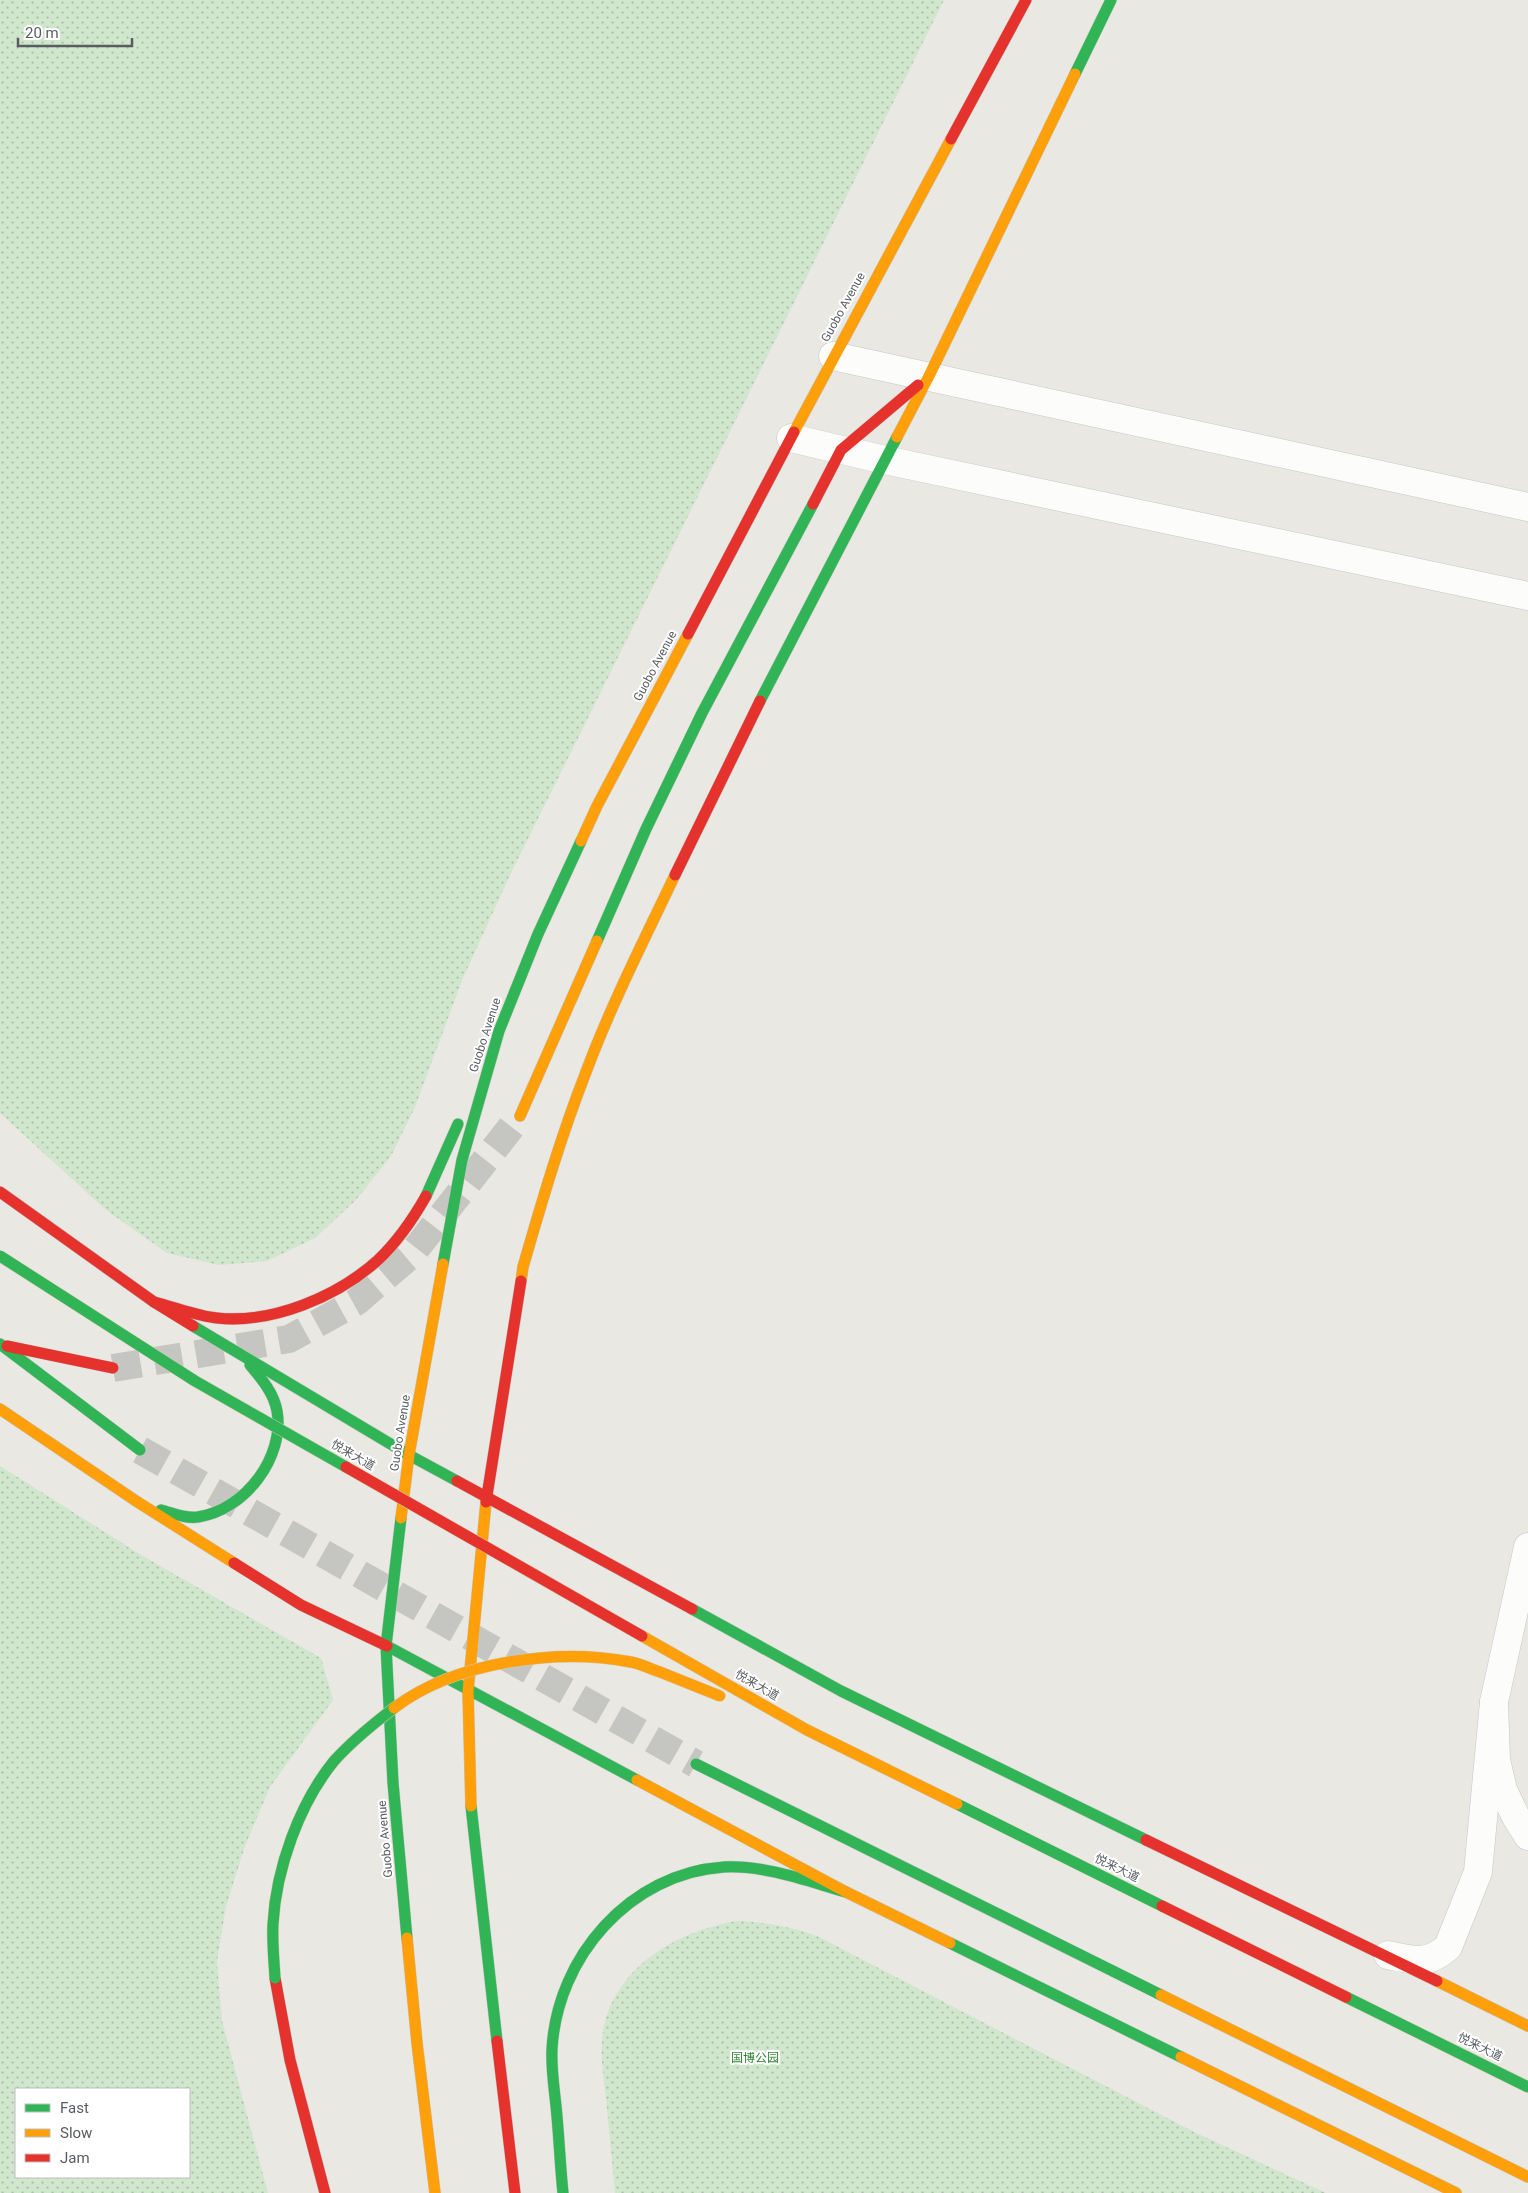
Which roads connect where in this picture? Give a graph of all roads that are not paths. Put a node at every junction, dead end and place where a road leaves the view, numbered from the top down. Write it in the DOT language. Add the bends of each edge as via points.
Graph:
graph roads {
  1 [pos="1026,0"];
  2 [pos="1111,0"];
  3 [pos="833,356"];
  4 [pos="929,376"];
  5 [pos="791,438"];
  6 [pos="841,450"];
  7 [pos="884,460"];
  8 [pos="1528,507"];
  9 [pos="1528,596"];
  10 [pos="499,1031"];
  11 [pos="520,1116"];
  12 [pos="0,1192"];
  13 [pos="0,1256"];
  14 [pos="154,1302"];
  15 [pos="0,1344"];
  16 [pos="242,1356"];
  17 [pos="113,1368"];
  18 [pos="0,1409"];
  19 [pos="140,1450"];
  20 [pos="409,1455"];
  21 [pos="487,1496"];
  22 [pos="136,1501"];
  23 [pos="1528,1547"];
  24 [pos="386,1646"];
  25 [pos="468,1691"];
  26 [pos="1494,1702"];
  27 [pos="808,1730"];
  28 [pos="696,1764"];
  29 [pos="1528,1836"];
  30 [pos="846,1892"];
  31 [pos="1380,1954"];
  32 [pos="1528,2026"];
  33 [pos="1528,2087"];
  34 [pos="1528,2176"];
  35 [pos="325,2193"];
  36 [pos="435,2193"];
  37 [pos="515,2193"];
  38 [pos="563,2193"];
  39 [pos="1456,2193"];
  1 -- 3 [label="main road, Guobo Avenue"];
  2 -- 4 [label="main road"];
  3 -- 4 [label="street"];
  3 -- 5 [label="main road, Guobo Avenue"];
  4 -- 6 [label="main road"];
  4 -- 7 [label="main road"];
  4 -- 8 [label="street"];
  5 -- 6 [label="street"];
  5 -- 10 [label="main road, Guobo Avenue" via="598,806 538,934"];
  6 -- 7 [label="street"];
  6 -- 11 [label="main road" via="680,758"];
  7 -- 9 [label="street"];
  7 -- 21 [label="main road" via="693,836 586,1072 522,1267"];
  10 -- 14 [label="main road" via="430,1187 415,1215 377,1260 344,1284 282,1311 218,1318"];
  10 -- 20 [label="main road, Guobo Avenue" via="462,1160"];
  12 -- 14 [label="main road"];
  13 -- 27 [label="main road, 悦来大道, bridge" via="195,1381"];
  14 -- 16 [label="main road"];
  15 -- 17 [label="main road"];
  15 -- 19 [label="main road"];
  16 -- 20 [label="main road"];
  16 -- 22 [label="main road" via="269,1389 277,1411 278,1437 269,1461 256,1481 238,1498 198,1517 176,1515"];
  18 -- 22 [label="main road"];
  20 -- 21 [label="main road"];
  20 -- 24 [label="main road, Guobo Avenue"];
  21 -- 25 [label="main road"];
  21 -- 31 [label="main road" via="841,1691"];
  22 -- 24 [label="main road" via="301,1605"];
  23 -- 26 [label="street"];
  24 -- 25 [label="main road"];
  24 -- 36 [label="main road, Guobo Avenue" via="393,1783 417,2043"];
  25 -- 30 [label="main road"];
  25 -- 37 [label="main road" via="471,1804"];
  26 -- 29 [label="street" via="1496,1760 1503,1790"];
  26 -- 31 [label="street" via="1478,1872 1448,1946 1429,1960"];
  27 -- 33 [label="main road, 悦来大道, bridge"];
  27 -- 35 [label="main road, bridge" via="633,1662 582,1656 487,1666 433,1684 363,1732 334,1762 310,1797 290,1841 274,1924 275,1978 281,2022"];
  28 -- 34 [label="main road"];
  30 -- 38 [label="main road" via="755,1869 724,1867 687,1871 654,1885 604,1923 579,1959 556,2015 552,2049"];
  30 -- 39 [label="main road"];
  31 -- 32 [label="main road"];
}
